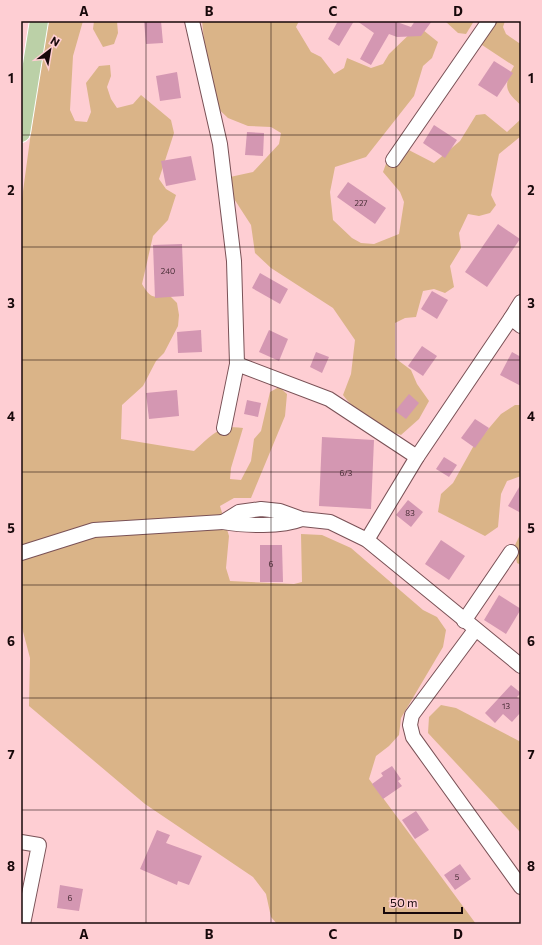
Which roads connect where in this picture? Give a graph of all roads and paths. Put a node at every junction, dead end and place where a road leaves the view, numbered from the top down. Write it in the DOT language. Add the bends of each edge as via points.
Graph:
graph roads {
  1 [pos="192,21"];
  2 [pos="489,21"];
  3 [pos="36,22"];
  4 [pos="21,133"];
  5 [pos="393,160"];
  6 [pos="521,302"];
  7 [pos="516,322"];
  8 [pos="237,364"];
  9 [pos="224,428"];
  10 [pos="417,457"];
  11 [pos="367,540"];
  12 [pos="511,552"];
  13 [pos="21,553"];
  14 [pos="469,625"];
  15 [pos="521,666"];
  16 [pos="21,842"];
  17 [pos="521,887"];
  18 [pos="23,924"];
  1 -- 8 [label="street" via="220,144 234,261"];
  2 -- 5 [label="street"];
  3 -- 4 [label="main road"];
  6 -- 7 [label="street"];
  7 -- 10 [label="street"];
  8 -- 9 [label="street"];
  8 -- 10 [label="street" via="329,399"];
  10 -- 11 [label="street"];
  11 -- 13 [label="street" via="330,522 302,520 280,511 261,509 239,512 224,522 94,530"];
  11 -- 14 [label="street"];
  12 -- 14 [label="street"];
  14 -- 15 [label="street"];
  14 -- 17 [label="street" via="412,715 412,737"];
  16 -- 18 [label="street" via="39,845"];
}
